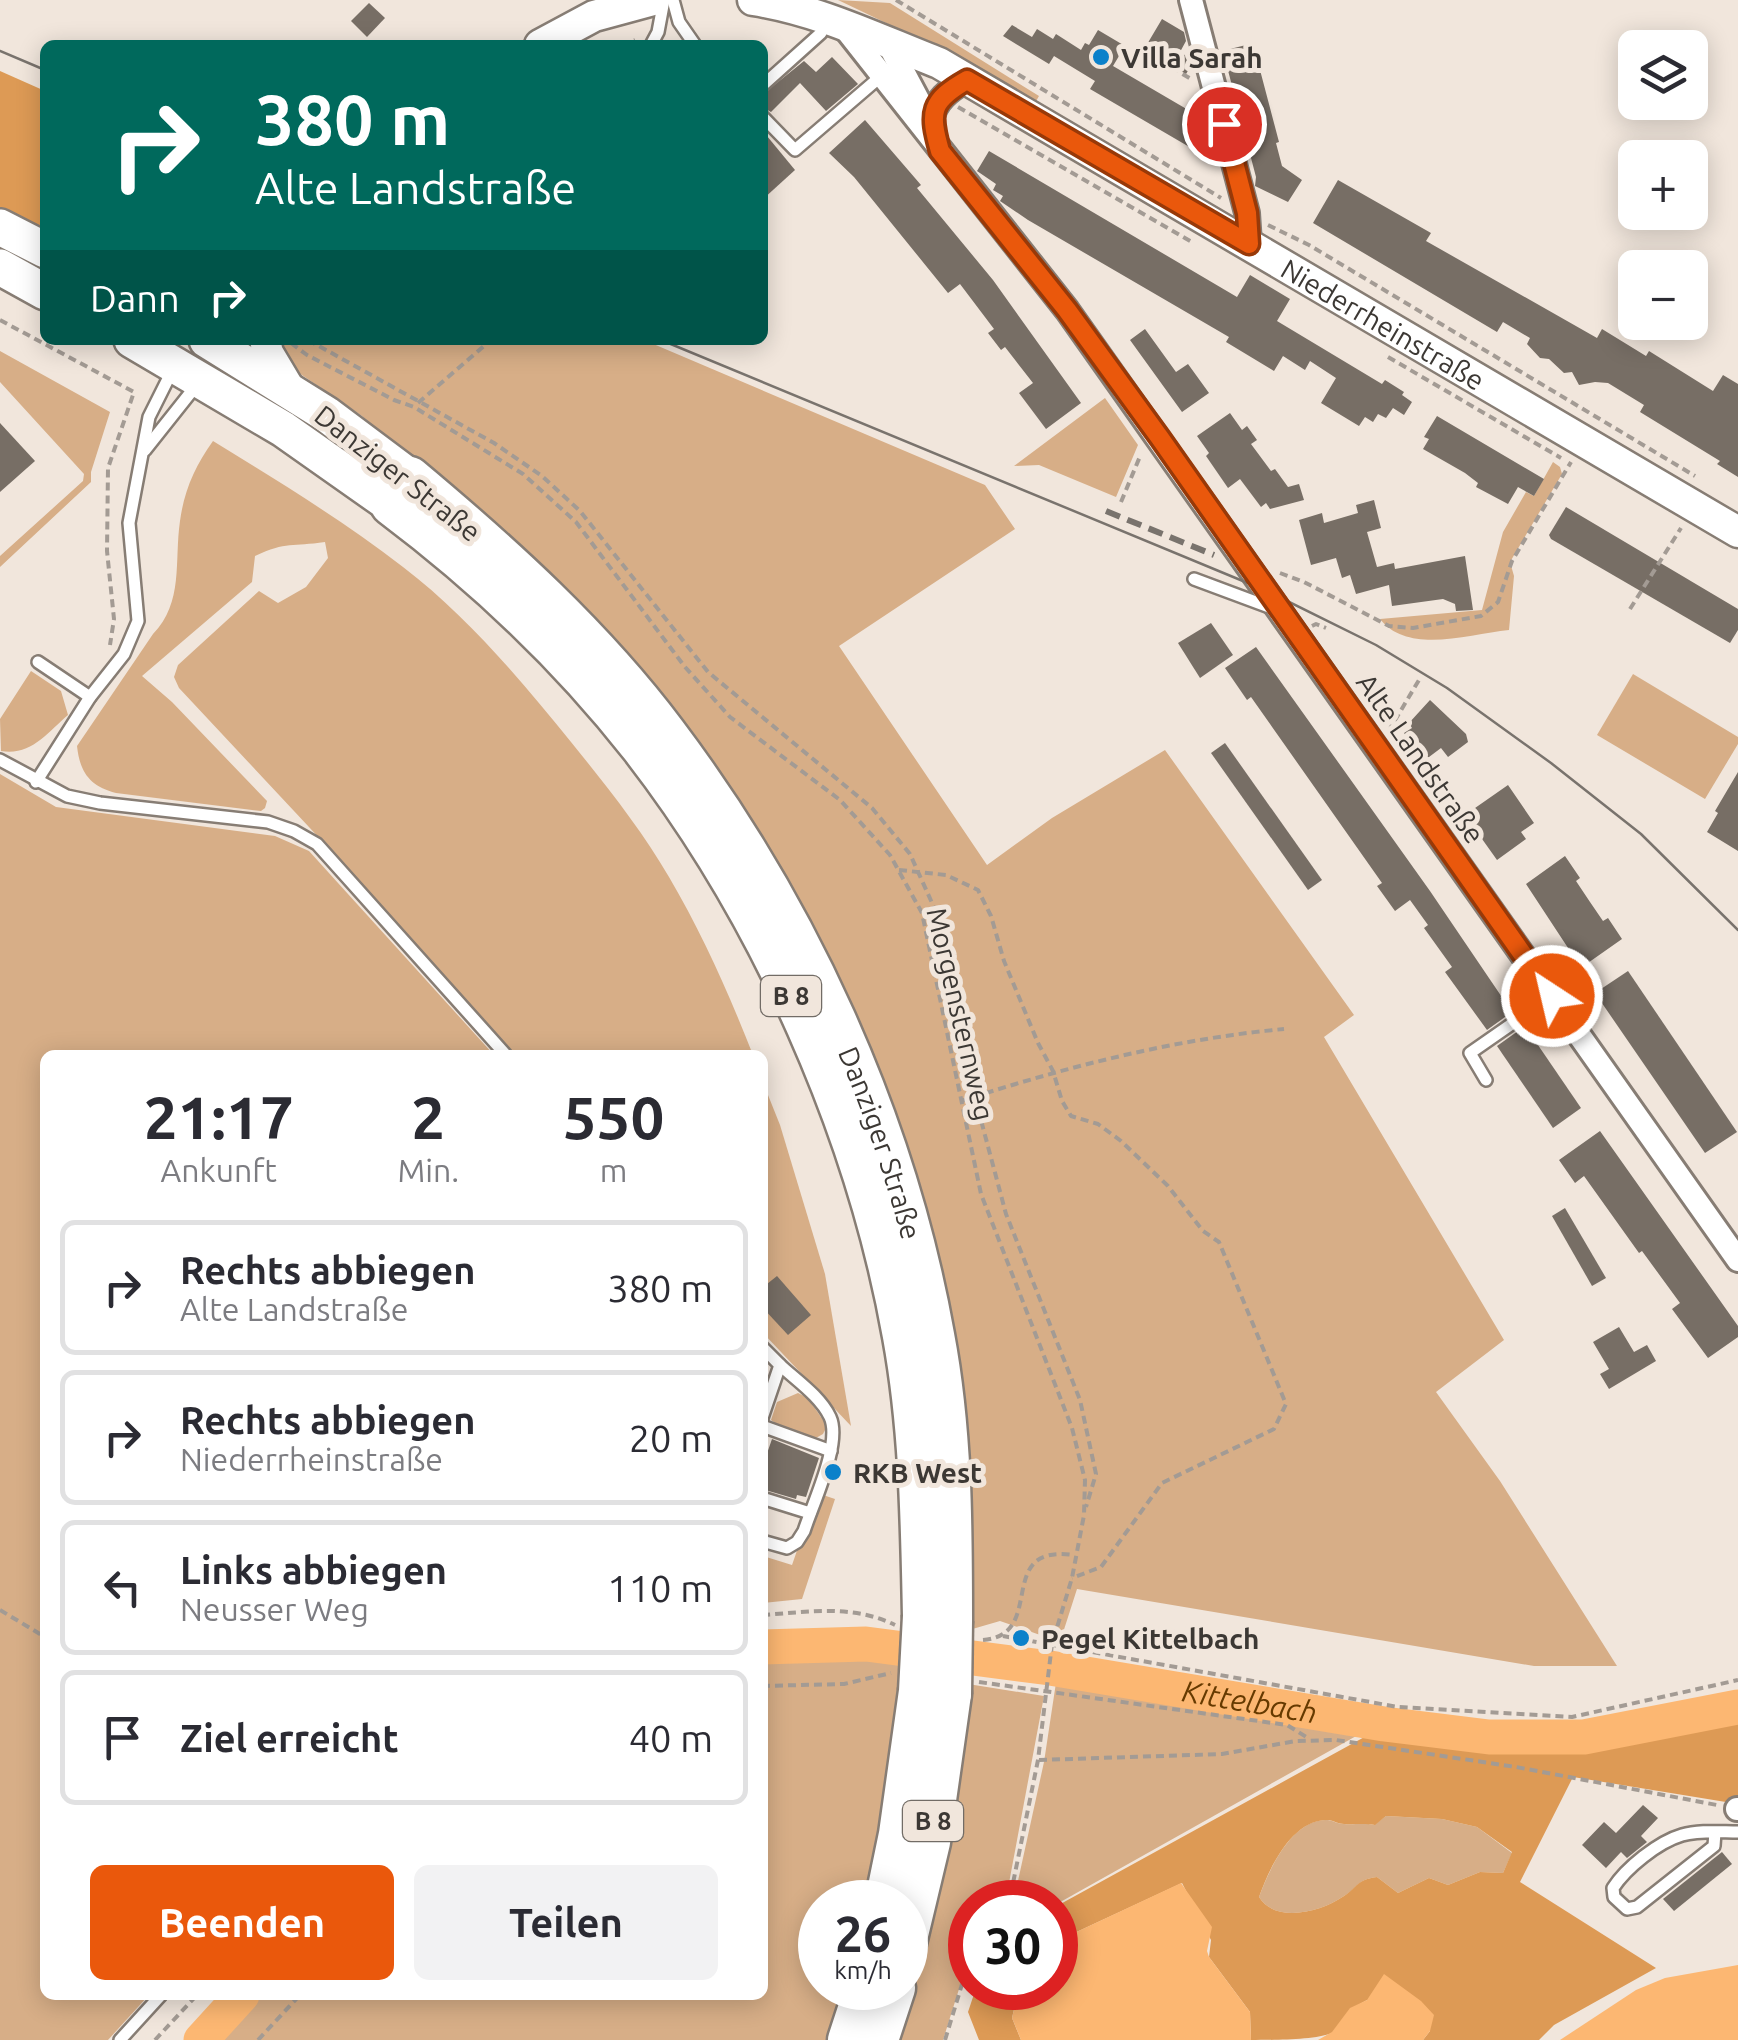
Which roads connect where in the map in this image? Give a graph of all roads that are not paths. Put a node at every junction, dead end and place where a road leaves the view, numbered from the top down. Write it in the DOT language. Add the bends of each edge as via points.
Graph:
graph roads {
  1 [pos="664,0"];
  2 [pos="673,0"];
  3 [pos="752,0"];
  4 [pos="1191,0"];
  5 [pos="649,7"];
  6 [pos="830,27"];
  7 [pos="549,40"];
  8 [pos="654,40"];
  9 [pos="692,40"];
  10 [pos="888,43"];
  11 [pos="880,76"];
  12 [pos="967,80"];
  13 [pos="768,81"];
  14 [pos="932,121"];
  15 [pos="768,122"];
  16 [pos="940,151"];
  17 [pos="0,227"];
  18 [pos="1249,244"];
  19 [pos="40,247"];
  20 [pos="0,267"];
  21 [pos="40,289"];
  22 [pos="162,345"];
  23 [pos="266,345"];
  24 [pos="205,352"];
  25 [pos="290,390"];
  26 [pos="142,453"];
  27 [pos="401,491"];
  28 [pos="1738,532"];
  29 [pos="1194,579"];
  30 [pos="1281,611"];
  31 [pos="38,662"];
  32 [pos="90,698"];
  33 [pos="0,760"];
  34 [pos="36,782"];
  35 [pos="1552,996"];
  36 [pos="502,1050"];
  37 [pos="1486,1080"];
  38 [pos="1738,1260"];
  39 [pos="768,1352"];
  40 [pos="780,1365"];
  41 [pos="768,1400"];
  42 [pos="768,1428"];
  43 [pos="830,1451"];
  44 [pos="768,1500"];
  45 [pos="810,1512"];
  46 [pos="768,1543"];
  47 [pos="935,1693"];
  48 [pos="1738,1817"];
  49 [pos="1715,1832"];
  50 [pos="890,1880"];
  51 [pos="921,1880"];
  52 [pos="156,2000"];
  53 [pos="858,2010"];
  54 [pos="888,2010"];
  55 [pos="120,2040"];
  56 [pos="848,2040"];
  57 [pos="878,2040"];
  1 -- 8 [label="lane"];
  2 -- 9 [label="lane"];
  3 -- 6 [label="main road, Niederrheinstraße" via="793,8"];
  4 -- 18 [label="street" via="1247,213"];
  5 -- 7 [label="main road" via="594,16"];
  6 -- 10 [label="main road, Niederrheinstraße"];
  6 -- 11 [label="street, Alte Landstraße"];
  6 -- 13 [label="lane"];
  10 -- 12 [label="main road, Niederrheinstraße"];
  10 -- 14 [label="street, Alte Landstraße"];
  11 -- 15 [label="lane" via="796,150"];
  11 -- 16 [label="street, Alte Landstraße"];
  12 -- 14 [label="street" via="933,108"];
  12 -- 18 [label="main road, Niederrheinstraße"];
  14 -- 16 [label="street, Alte Landstraße"];
  16 -- 30 [label="street, Alte Landstraße" via="1067,310"];
  17 -- 19 [label="main road"];
  18 -- 28 [label="main road, Niederrheinstraße" via="1583,442 1699,496"];
  20 -- 21 [label="main road"];
  22 -- 24 [label="main road, Danziger Straße / B 8"];
  23 -- 25 [label="main road"];
  24 -- 25 [label="main road, Danziger Straße / B 8"];
  24 -- 26 [label="lane"];
  24 -- 26 [label="lane" via="149,417"];
  24 -- 27 [label="main road, Danziger Straße / B 8" via="283,429"];
  25 -- 27 [label="main road, Danziger Straße / B 8"];
  26 -- 32 [label="lane" via="129,523 138,622 124,654"];
  27 -- 47 [label="highway, Danziger Straße / B 8, bridge" via="462,520 564,617 666,732 740,840 805,954 859,1075 903,1206 934,1335 952,1478"];
  29 -- 30 [label="lane"];
  30 -- 35 [label="street, Alte Landstraße"];
  31 -- 32 [label="lane"];
  32 -- 34 [label="lane"];
  33 -- 34 [label="lane"];
  34 -- 36 [label="lane" via="100,803 294,830 317,844"];
  35 -- 37 [label="lane" via="1470,1054"];
  35 -- 38 [label="street, Alte Landstraße"];
  39 -- 40 [label="lane"];
  40 -- 41 [label="lane"];
  40 -- 43 [label="lane" via="829,1416"];
  42 -- 43 [label="lane"];
  43 -- 45 [label="lane"];
  44 -- 45 [label="lane"];
  45 -- 46 [label="lane" via="796,1542 787,1548"];
  47 -- 50 [label="highway, Danziger Straße / B 8"];
  47 -- 51 [label="highway, Danziger Straße / B 8" via="930,1842"];
  48 -- 49 [label="lane"];
  49 -- 49 [label="lane" via="1669,1840 1620,1877 1614,1897 1627,1909 1637,1908 1714,1846"];
  52 -- 55 [label="lane"];
  53 -- 56 [label="highway"];
  54 -- 57 [label="highway"];
}
